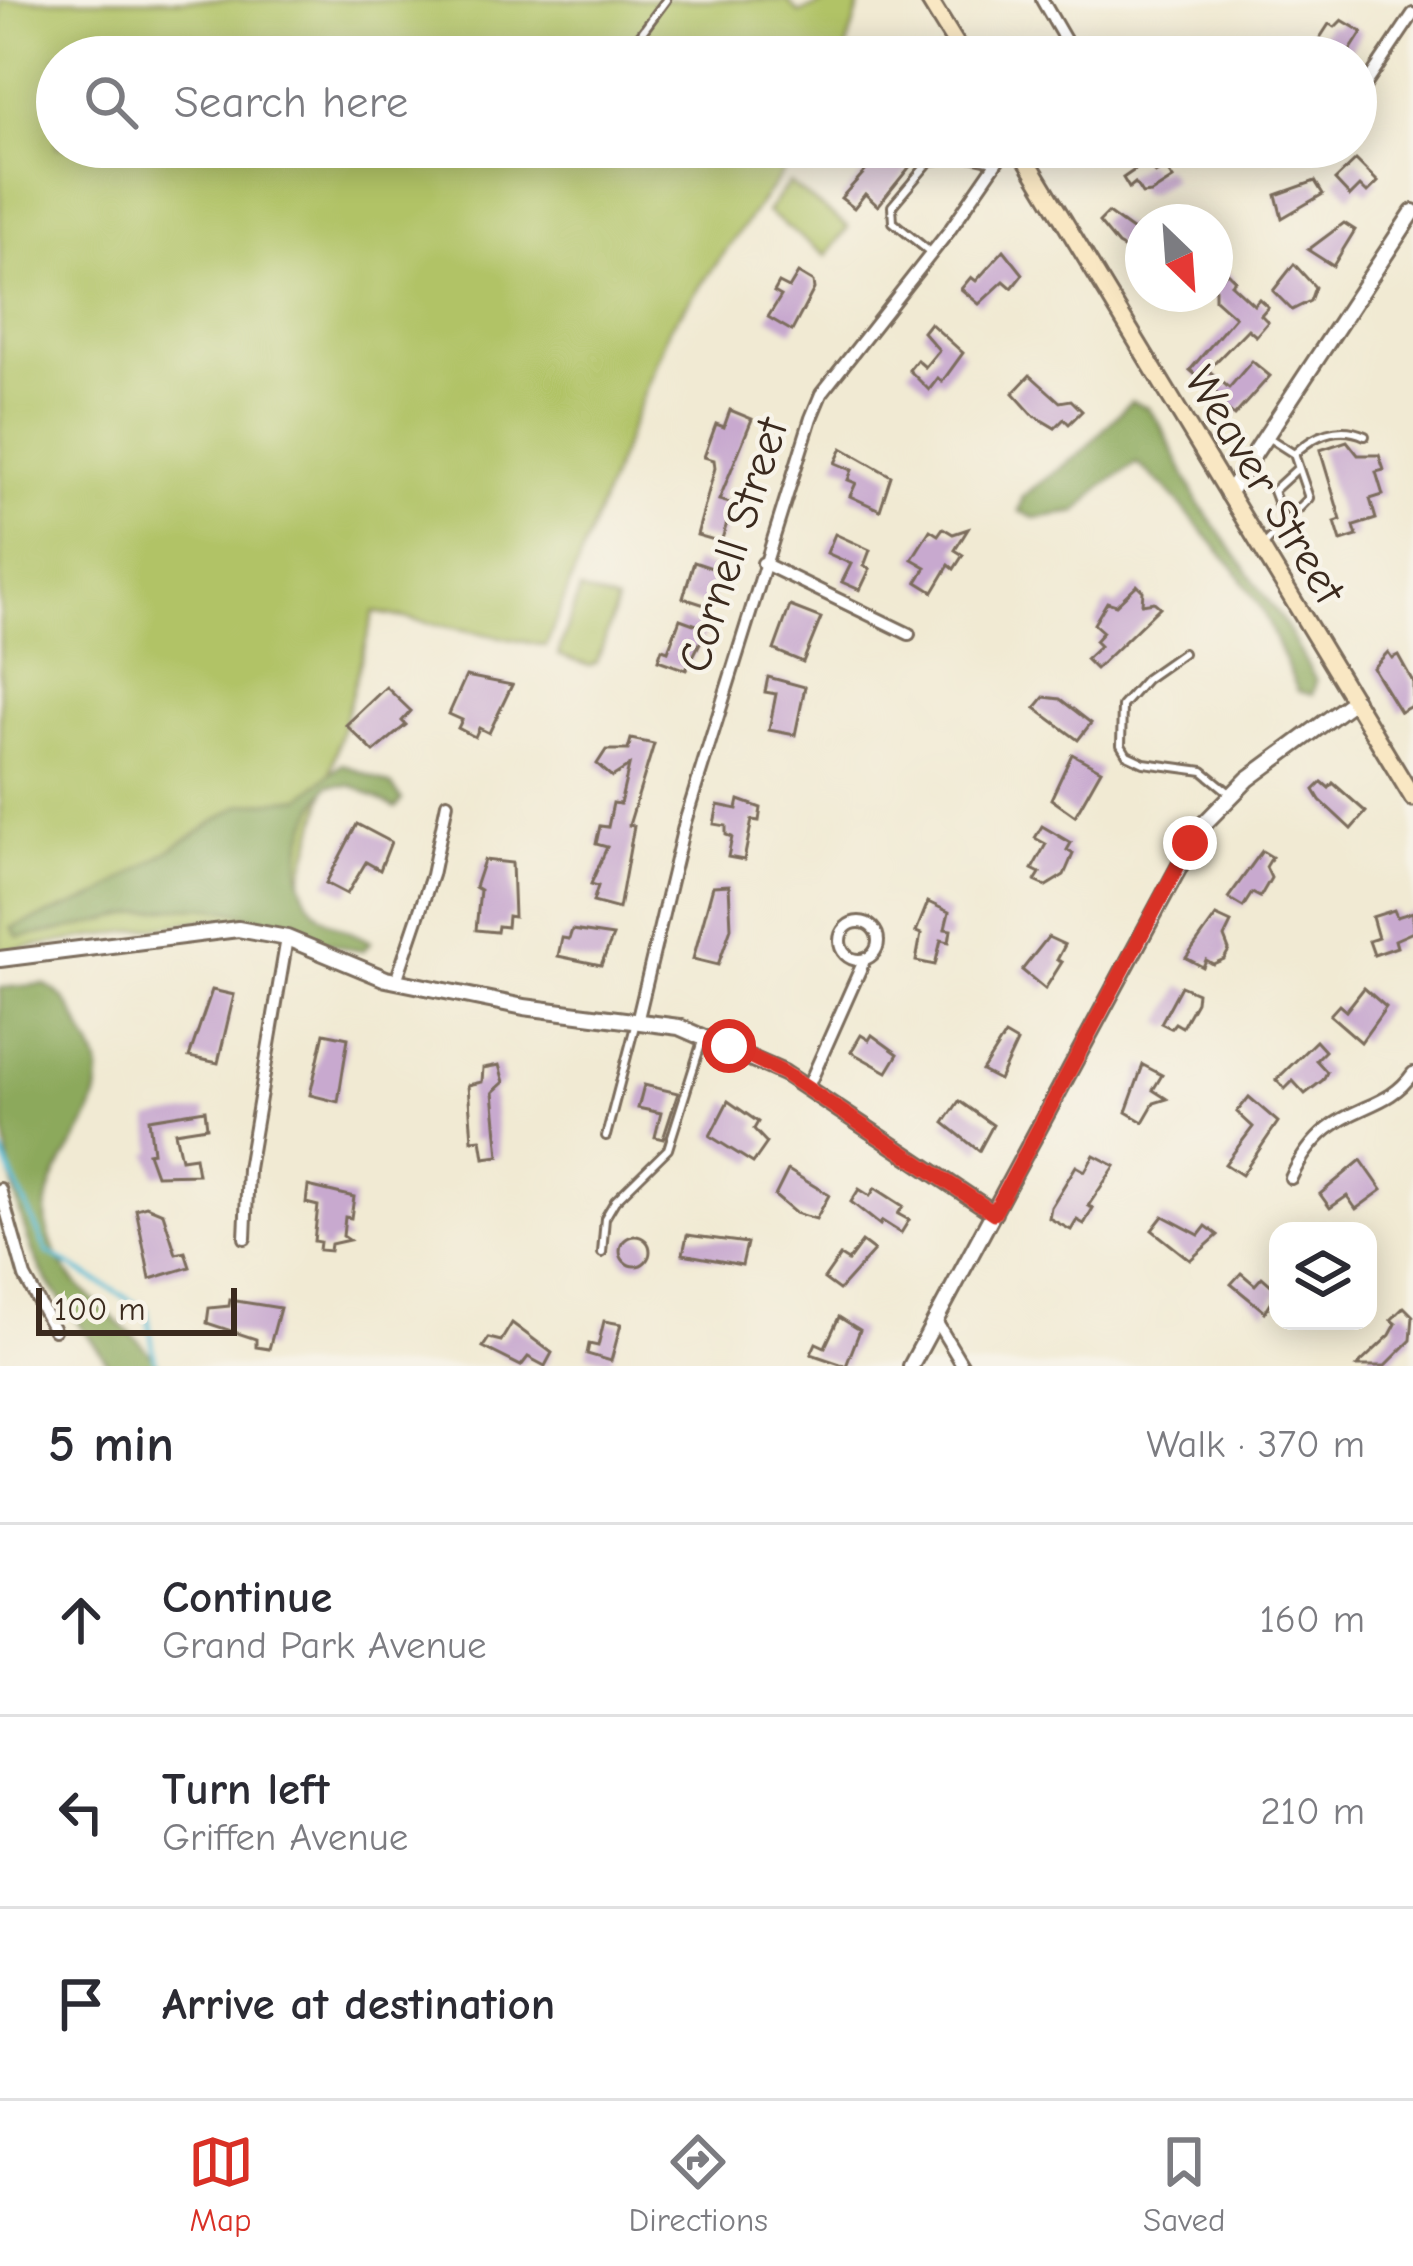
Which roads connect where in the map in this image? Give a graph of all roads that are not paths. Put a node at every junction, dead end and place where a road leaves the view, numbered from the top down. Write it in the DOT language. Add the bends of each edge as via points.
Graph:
graph roads {
  1 [pos="666,0"];
  2 [pos="929,0"];
  3 [pos="1042,0"];
  4 [pos="1413,14"];
  5 [pos="639,36"];
  6 [pos="951,36"];
  7 [pos="1063,36"];
  8 [pos="1377,68"];
  9 [pos="925,168"];
  10 [pos="993,168"];
  11 [pos="1032,168"];
  12 [pos="1413,212"];
  13 [pos="1408,231"];
  14 [pos="931,253"];
  15 [pos="1266,436"];
  16 [pos="1365,436"];
  17 [pos="1294,454"];
  18 [pos="1299,467"];
  19 [pos="1228,494"];
  20 [pos="1285,524"];
  21 [pos="1261,548"];
  22 [pos="763,563"];
  23 [pos="909,634"];
  24 [pos="1183,653"];
  25 [pos="1354,700"];
  26 [pos="1231,794"];
  27 [pos="1413,798"];
  28 [pos="447,803"];
  29 [pos="287,938"];
  30 [pos="0,959"];
  31 [pos="863,963"];
  32 [pos="396,981"];
  33 [pos="638,1018"];
  34 [pos="704,1038"];
  35 [pos="1413,1072"];
  36 [pos="807,1089"];
  37 [pos="606,1136"];
  38 [pos="1291,1178"];
  39 [pos="0,1189"];
  40 [pos="994,1213"];
  41 [pos="245,1238"];
  42 [pos="602,1253"];
  43 [pos="936,1321"];
  44 [pos="54,1330"];
  45 [pos="911,1366"];
  46 [pos="963,1366"];
  1 -- 5 [label="lane"];
  2 -- 6 [label="main road"];
  3 -- 7 [label="street"];
  4 -- 8 [label="street"];
  9 -- 14 [label="lane" via="890,218"];
  10 -- 14 [label="street, Cornell Street"];
  11 -- 19 [label="main road, Weaver Street"];
  12 -- 13 [label="street"];
  13 -- 15 [label="street"];
  14 -- 22 [label="street, Cornell Street" via="821,394"];
  15 -- 17 [label="lane"];
  15 -- 19 [label="street"];
  16 -- 17 [label="lane" via="1345,429"];
  17 -- 18 [label="lane"];
  18 -- 20 [label="lane" via="1309,498"];
  18 -- 20 [label="lane" via="1273,491"];
  19 -- 21 [label="main road, Weaver Street"];
  20 -- 21 [label="lane"];
  21 -- 25 [label="main road, Weaver Street"];
  22 -- 23 [label="street"];
  22 -- 33 [label="street, Cornell Street" via="685,822"];
  24 -- 26 [label="lane" via="1122,706 1121,745 1144,763 1203,771"];
  25 -- 26 [label="street"];
  25 -- 27 [label="main road, Weaver Street"];
  26 -- 40 [label="street" via="1190,843"];
  28 -- 32 [label="street"];
  29 -- 30 [label="street" via="214,928"];
  29 -- 32 [label="street"];
  29 -- 41 [label="street" via="248,1169"];
  31 -- 36 [label="street"];
  32 -- 33 [label="street" via="524,1007"];
  33 -- 34 [label="street"];
  33 -- 37 [label="lane"];
  34 -- 36 [label="street"];
  34 -- 42 [label="lane" via="668,1149 604,1218"];
  35 -- 38 [label="street" via="1399,1089 1324,1127"];
  36 -- 40 [label="street"];
  39 -- 44 [label="street" via="25,1276"];
  40 -- 43 [label="street"];
  43 -- 45 [label="street"];
  43 -- 46 [label="street"];
}
